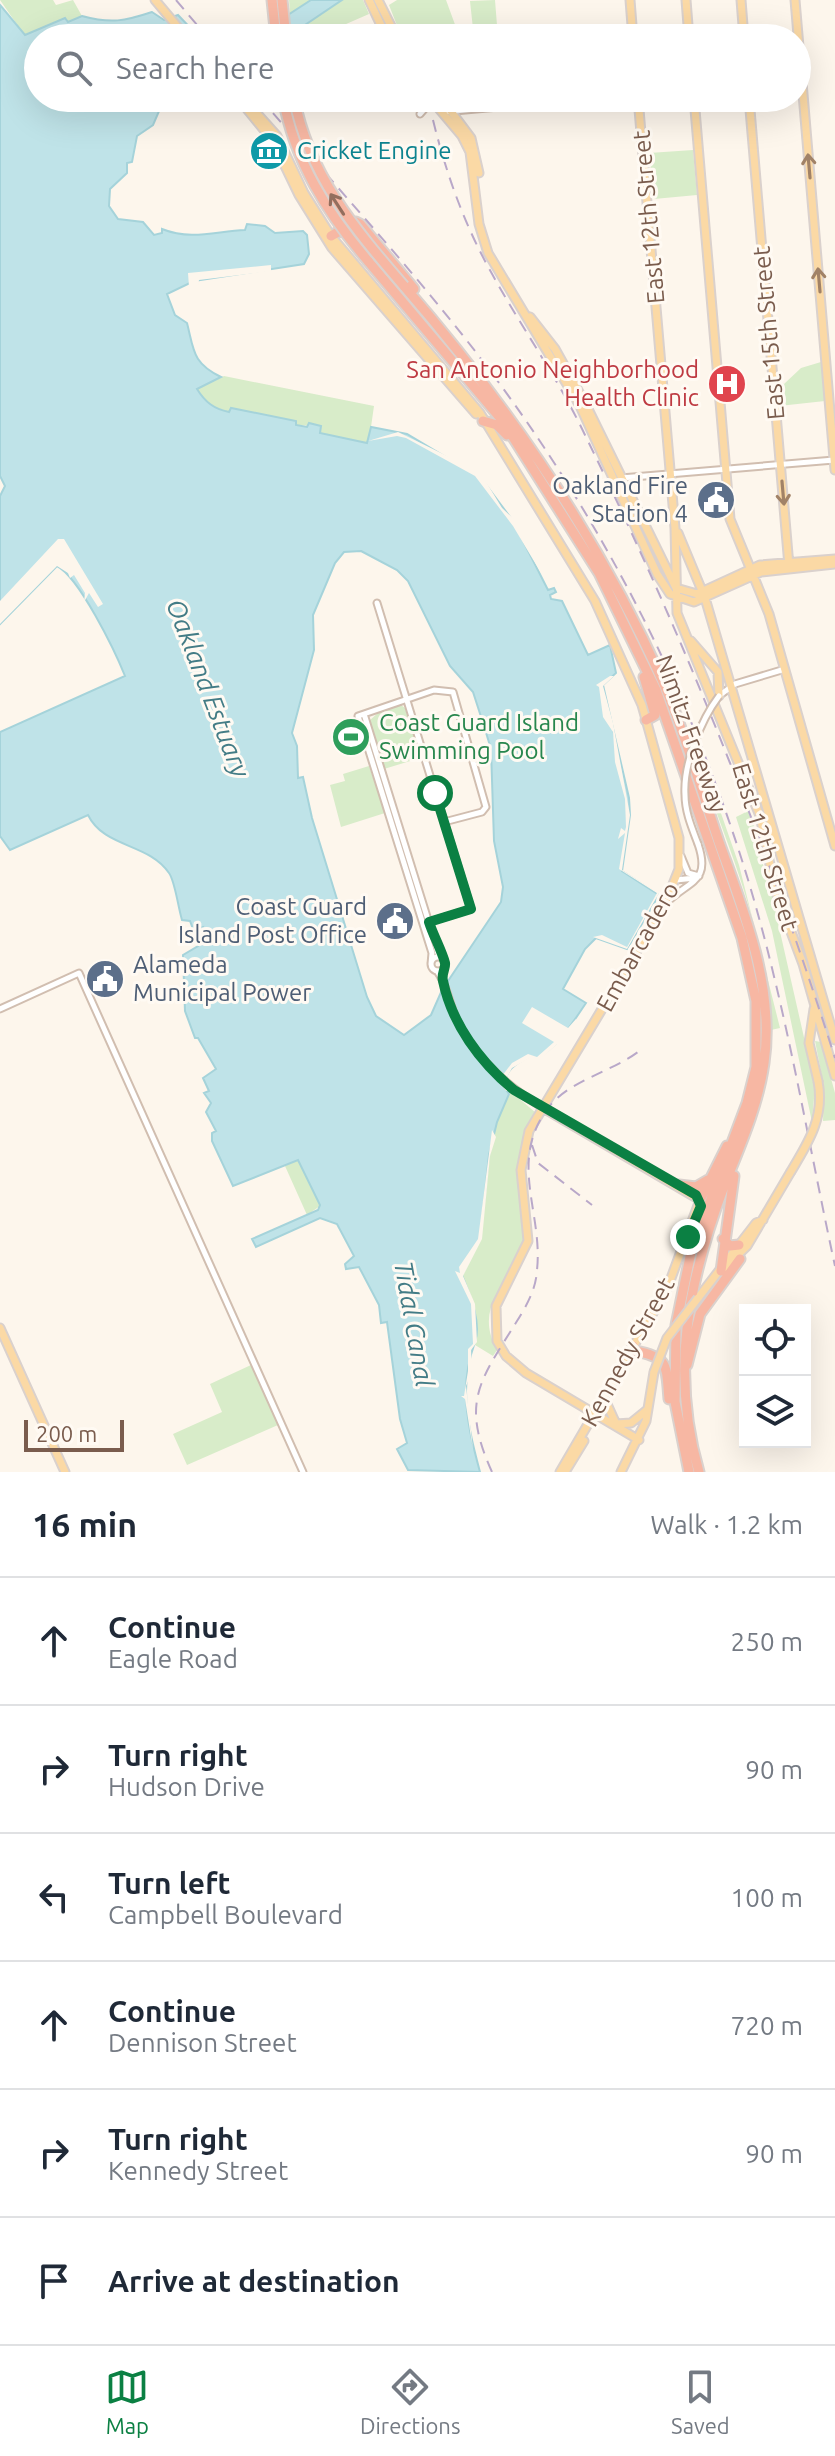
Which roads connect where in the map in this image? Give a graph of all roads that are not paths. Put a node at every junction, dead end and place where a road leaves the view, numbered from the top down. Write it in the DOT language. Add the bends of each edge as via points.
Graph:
graph roads {
  1 [pos="272,0"];
  2 [pos="282,0"];
  3 [pos="369,0"];
  4 [pos="378,0"];
  5 [pos="630,0"];
  6 [pos="686,0"];
  7 [pos="741,0"];
  8 [pos="795,0"];
  9 [pos="159,5"];
  10 [pos="175,24"];
  11 [pos="275,24"];
  12 [pos="285,24"];
  13 [pos="380,24"];
  14 [pos="390,24"];
  15 [pos="632,24"];
  16 [pos="688,24"];
  17 [pos="743,24"];
  18 [pos="796,24"];
  19 [pos="251,112"];
  20 [pos="254,112"];
  21 [pos="287,112"];
  22 [pos="298,112"];
  23 [pos="443,112"];
  24 [pos="452,112"];
  25 [pos="639,112"];
  26 [pos="695,112"];
  27 [pos="750,112"];
  28 [pos="802,112"];
  29 [pos="331,236"];
  30 [pos="400,289"];
  31 [pos="476,371"];
  32 [pos="483,421"];
  33 [pos="503,431"];
  34 [pos="493,434"];
  35 [pos="835,460"];
  36 [pos="780,464"];
  37 [pos="726,469"];
  38 [pos="835,470"];
  39 [pos="670,473"];
  40 [pos="540,474"];
  41 [pos="618,480"];
  42 [pos="675,528"];
  43 [pos="835,562"];
  44 [pos="789,565"];
  45 [pos="676,570"];
  46 [pos="752,571"];
  47 [pos="665,572"];
  48 [pos="676,588"];
  49 [pos="704,595"];
  50 [pos="676,599"];
  51 [pos="377,603"];
  52 [pos="626,625"];
  53 [pos="685,634"];
  54 [pos="785,669"];
  55 [pos="730,686"];
  56 [pos="720,693"];
  57 [pos="407,702"];
  58 [pos="362,716"];
  59 [pos="646,720"];
  60 [pos="444,822"];
  61 [pos="829,822"];
  62 [pos="835,836"];
  63 [pos="835,846"];
  64 [pos="681,854"];
  65 [pos="699,876"];
  66 [pos="676,882"];
  67 [pos="690,885"];
  68 [pos="665,904"];
  69 [pos="429,922"];
  70 [pos="440,957"];
  71 [pos="431,964"];
  72 [pos="440,972"];
  73 [pos="815,1005"];
  74 [pos="0,1009"];
  75 [pos="832,1015"];
  76 [pos="819,1020"];
  77 [pos="811,1029"];
  78 [pos="835,1040"];
  79 [pos="826,1043"];
  80 [pos="809,1047"];
  81 [pos="835,1076"];
  82 [pos="756,1099"];
  83 [pos="543,1108"];
  84 [pos="732,1141"];
  85 [pos="708,1180"];
  86 [pos="676,1184"];
  87 [pos="700,1200"];
  88 [pos="693,1214"];
  89 [pos="723,1239"];
  90 [pos="740,1252"];
  91 [pos="721,1271"];
  92 [pos="0,1328"];
  93 [pos="634,1349"];
  94 [pos="685,1401"];
  95 [pos="606,1402"];
  96 [pos="648,1409"];
  97 [pos="597,1415"];
  98 [pos="616,1424"];
  99 [pos="639,1440"];
  100 [pos="65,1472"];
  101 [pos="303,1472"];
  102 [pos="563,1472"];
  103 [pos="621,1472"];
  104 [pos="687,1472"];
  105 [pos="699,1472"];
  1 -- 11 [label="highway"];
  2 -- 12 [label="highway"];
  3 -- 13 [label="main road"];
  4 -- 14 [label="main road"];
  5 -- 15 [label="main road"];
  6 -- 16 [label="main road"];
  7 -- 17 [label="main road"];
  8 -- 18 [label="main road"];
  9 -- 10 [label="main road"];
  19 -- 32 [label="main road, Embarcadero" via="273,141 332,248"];
  20 -- 29 [label="main road, Embarcadero" via="277,136"];
  21 -- 30 [label="highway, Nimitz Freeway, bridge" via="318,195 347,236"];
  30 -- 22 [label="highway, Nimitz Freeway, one-way, bridge" via="330,193 310,154"];
  23 -- 24 [label="street"];
  23 -- 41 [label="main road" via="470,152 485,247"];
  24 -- 41 [label="main road" via="474,144 489,245 570,375"];
  25 -- 39 [label="main road, East 12th Street"];
  26 -- 37 [label="main road"];
  27 -- 36 [label="main road, East 15th Street"];
  35 -- 28 [label="main road, one-way"];
  29 -- 31 [label="highway" via="360,224"];
  29 -- 32 [label="main road, Embarcadero"];
  30 -- 31 [label="highway, Nimitz Freeway"];
  30 -- 40 [label="highway, Nimitz Freeway"];
  31 -- 82 [label="highway, Nimitz Freeway" via="582,527 665,686 758,968 766,1041"];
  32 -- 33 [label="highway"];
  32 -- 34 [label="main road, Embarcadero"];
  33 -- 34 [label="highway"];
  33 -- 40 [label="highway"];
  34 -- 59 [label="main road, Embarcadero" via="584,581 623,658"];
  35 -- 36 [label="street"];
  35 -- 38 [label="main road"];
  36 -- 37 [label="street"];
  36 -- 44 [label="main road, East 15th Street, one-way"];
  37 -- 39 [label="street"];
  37 -- 46 [label="main road" via="730,519"];
  39 -- 41 [label="street"];
  39 -- 42 [label="main road, East 12th Street"];
  40 -- 52 [label="highway, Nimitz Freeway"];
  41 -- 47 [label="main road"];
  41 -- 50 [label="main road" via="657,574"];
  42 -- 45 [label="main road, East 12th Street"];
  42 -- 49 [label="main road, East 12th Street"];
  43 -- 44 [label="main road"];
  44 -- 46 [label="main road"];
  45 -- 47 [label="main road"];
  45 -- 48 [label="main road, East 12th Street"];
  46 -- 49 [label="main road"];
  46 -- 54 [label="main road"];
  47 -- 48 [label="main road"];
  48 -- 49 [label="main road"];
  48 -- 50 [label="main road, East 12th Street"];
  49 -- 50 [label="main road" via="694,602"];
  49 -- 55 [label="main road, East 12th Street"];
  50 -- 53 [label="main road, East 12th Street"];
  51 -- 57 [label="street"];
  52 -- 59 [label="highway" via="656,709"];
  52 -- 84 [label="highway, Nimitz Freeway" via="666,715 750,970 758,1051"];
  53 -- 56 [label="main road" via="718,672"];
  53 -- 73 [label="main road, East 12th Street" via="760,816 775,889"];
  54 -- 55 [label="street"];
  54 -- 61 [label="main road"];
  55 -- 56 [label="street"];
  55 -- 75 [label="main road, East 12th Street"];
  56 -- 65 [label="street, bridge" via="706,717 686,780 685,803 704,863"];
  57 -- 58 [label="street"];
  57 -- 60 [label="street"];
  57 -- 60 [label="street" via="434,690 453,692 486,807"];
  58 -- 69 [label="street"];
  58 -- 71 [label="street"];
  59 -- 64 [label="main road, Embarcadero"];
  60 -- 69 [label="street" via="471,909"];
  61 -- 62 [label="main road"];
  61 -- 63 [label="main road"];
  64 -- 65 [label="street" via="688,873"];
  64 -- 66 [label="main road, Embarcadero"];
  65 -- 66 [label="street"];
  65 -- 67 [label="street"];
  66 -- 67 [label="street"];
  66 -- 68 [label="main road, Embarcadero"];
  67 -- 68 [label="street"];
  68 -- 83 [label="main road, Embarcadero"];
  69 -- 70 [label="street"];
  70 -- 71 [label="street"];
  70 -- 72 [label="street" via="445,963"];
  71 -- 72 [label="street"];
  72 -- 83 [label="street" via="468,1039 489,1067"];
  73 -- 76 [label="main road, East 12th Street"];
  73 -- 77 [label="main road"];
  74 -- 101 [label="street" via="79,973"];
  75 -- 76 [label="main road"];
  75 -- 78 [label="main road, East 12th Street"];
  76 -- 77 [label="main road"];
  76 -- 79 [label="main road, East 12th Street"];
  77 -- 80 [label="main road"];
  79 -- 80 [label="main road" via="817,1038"];
  79 -- 81 [label="main road, East 12th Street"];
  80 -- 90 [label="main road, bridge" via="821,1102 818,1119"];
  82 -- 89 [label="highway" via="729,1195"];
  82 -- 94 [label="highway, Nimitz Freeway" via="692,1281 683,1341"];
  83 -- 86 [label="main road"];
  83 -- 97 [label="main road, Embarcadero" via="523,1151 528,1241 496,1306 495,1331 500,1347 526,1373"];
  84 -- 85 [label="highway"];
  84 -- 104 [label="highway, Nimitz Freeway" via="691,1252 677,1316 675,1402"];
  85 -- 86 [label="highway" via="696,1187"];
  85 -- 87 [label="highway"];
  86 -- 87 [label="main road"];
  86 -- 88 [label="main road" via="693,1198"];
  87 -- 88 [label="main road, Kennedy Street"];
  87 -- 93 [label="main road, Kennedy Street" via="674,1284"];
  88 -- 93 [label="main road, Kennedy Street" via="670,1283"];
  89 -- 90 [label="highway"];
  89 -- 91 [label="highway"];
  90 -- 91 [label="main road"];
  90 -- 94 [label="highway" via="700,1314 688,1360"];
  91 -- 96 [label="main road, bridge" via="667,1338"];
  92 -- 100 [label="main road"];
  93 -- 95 [label="main road, Kennedy Street"];
  93 -- 97 [label="main road, Kennedy Street"];
  93 -- 104 [label="highway" via="655,1355 666,1368 672,1421"];
  94 -- 105 [label="highway, Nimitz Freeway"];
  95 -- 97 [label="main road, Kennedy Street"];
  95 -- 98 [label="main road"];
  96 -- 98 [label="main road" via="631,1423"];
  96 -- 99 [label="main road"];
  97 -- 98 [label="main road"];
  97 -- 99 [label="main road"];
  97 -- 102 [label="main road, Kennedy Street"];
  98 -- 99 [label="main road"];
  99 -- 103 [label="main road"];
}
